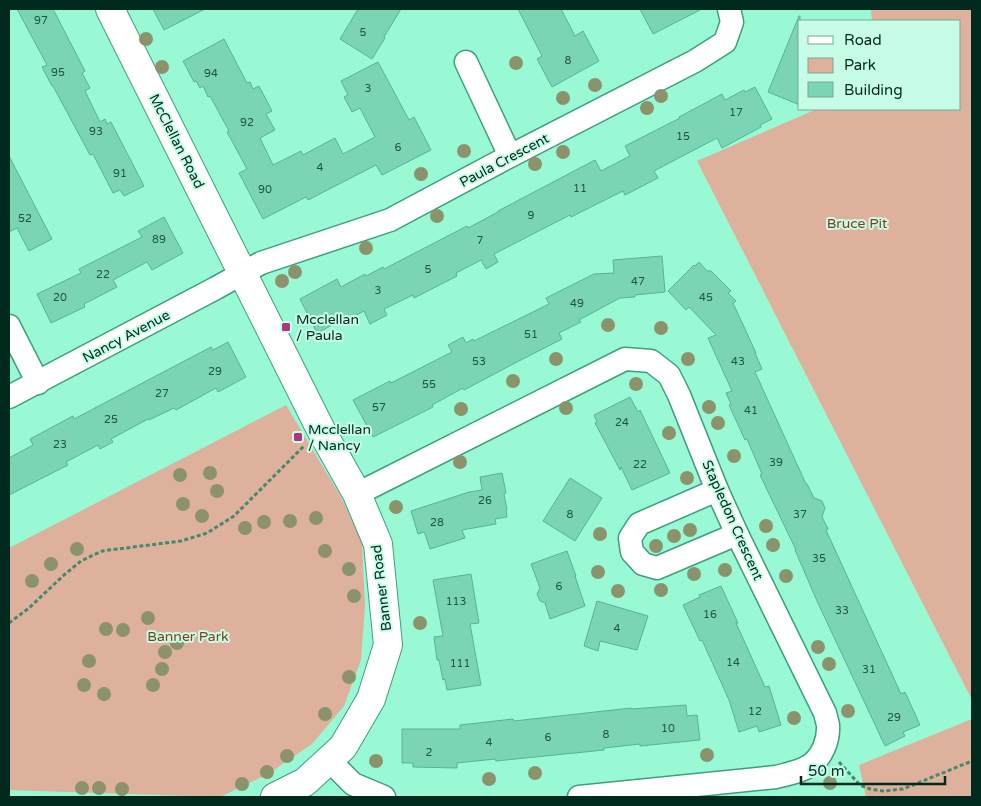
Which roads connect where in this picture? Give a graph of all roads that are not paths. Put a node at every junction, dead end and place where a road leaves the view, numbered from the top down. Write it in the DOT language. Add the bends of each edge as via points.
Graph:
graph roads {
  1 [pos="110,9"];
  2 [pos="729,9"];
  3 [pos="466,62"];
  4 [pos="510,156"];
  5 [pos="243,274"];
  6 [pos="9,326"];
  7 [pos="38,383"];
  8 [pos="9,397"];
  9 [pos="717,490"];
  10 [pos="357,494"];
  11 [pos="737,534"];
  12 [pos="328,760"];
  13 [pos="275,797"];
  14 [pos="384,797"];
  15 [pos="579,797"];
  1 -- 5 [label="street, McClellan Road"];
  2 -- 4 [label="street, Paula Crescent" via="732,22 725,42 695,61"];
  3 -- 4 [label="street"];
  4 -- 5 [label="street, Paula Crescent" via="390,220 261,263"];
  5 -- 7 [label="street, Nancy Avenue"];
  5 -- 10 [label="street, Banner Road" via="320,430"];
  6 -- 7 [label="street"];
  7 -- 8 [label="street, Nancy Avenue"];
  9 -- 10 [label="street, Stapledon Crescent" via="669,375 651,361 632,359"];
  9 -- 11 [label="street, Stapledon Crescent"];
  9 -- 11 [label="street" via="639,524 630,538 632,552 643,564 657,568"];
  10 -- 12 [label="street, Banner Road" via="378,544 388,645 372,699 344,747"];
  11 -- 15 [label="street, Stapledon Crescent" via="825,713 828,725 826,744 809,766 776,777"];
  12 -- 13 [label="street, Banner Road" via="305,782"];
  12 -- 14 [label="street" via="353,784"];
}
